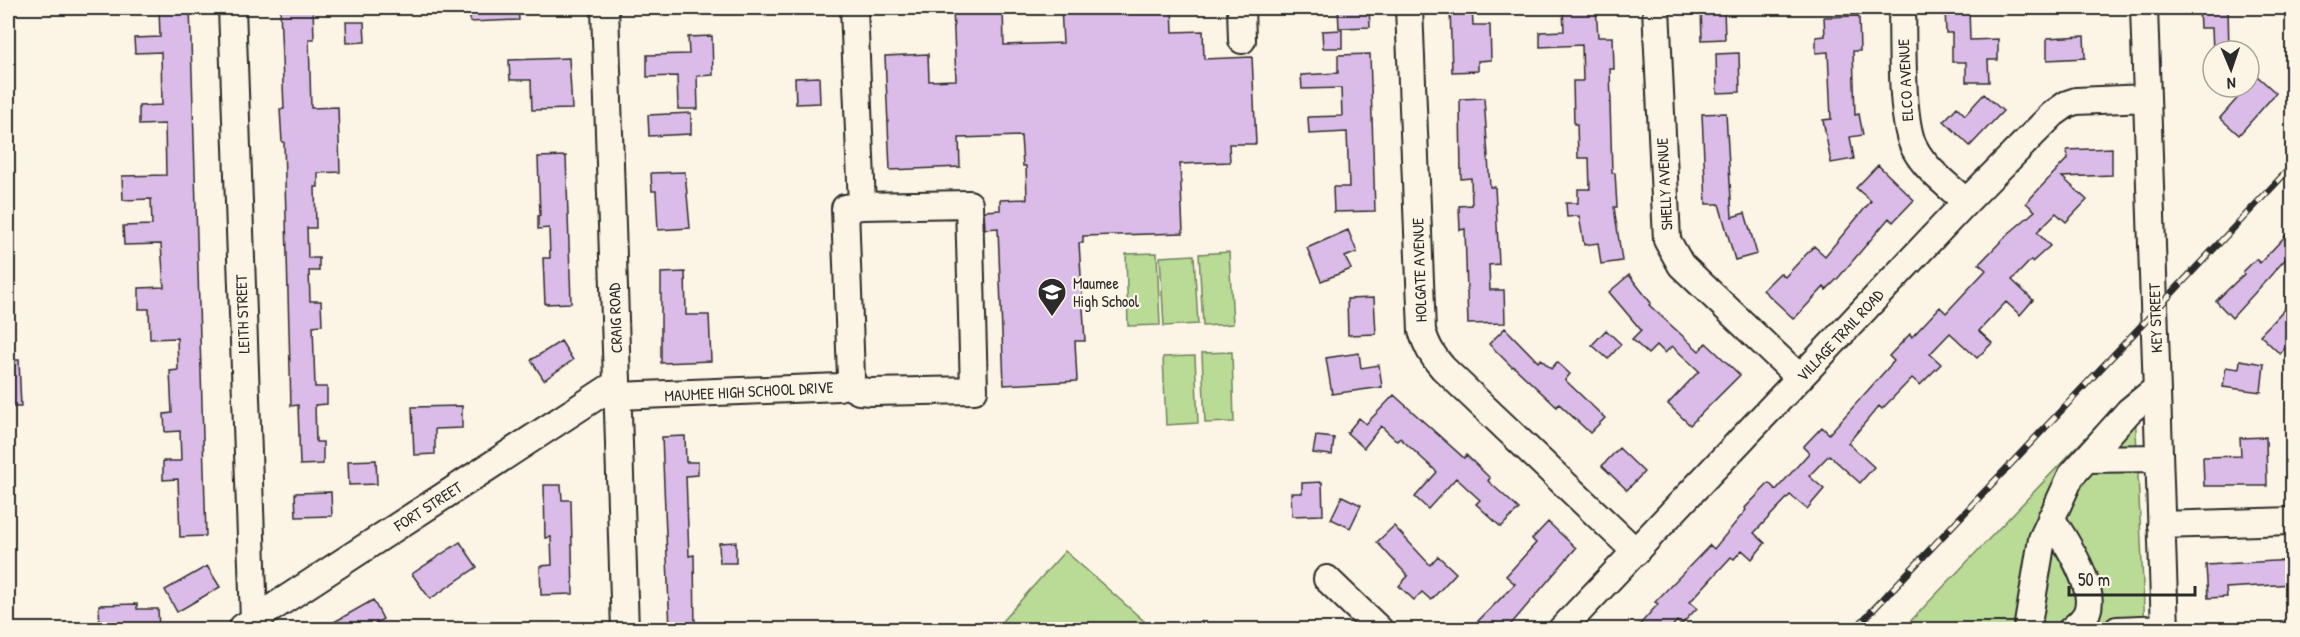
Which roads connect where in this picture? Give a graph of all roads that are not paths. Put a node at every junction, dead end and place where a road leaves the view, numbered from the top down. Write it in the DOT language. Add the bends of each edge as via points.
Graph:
graph roads {
  1 [pos="232,8"];
  2 [pos="605,8"];
  3 [pos="854,8"];
  4 [pos="1241,8"];
  5 [pos="1409,8"];
  6 [pos="1656,8"];
  7 [pos="1902,8"];
  8 [pos="2144,8"];
  9 [pos="1242,40"];
  10 [pos="2147,98"];
  11 [pos="1966,202"];
  12 [pos="862,207"];
  13 [pos="1800,378"];
  14 [pos="846,384"];
  15 [pos="2156,389"];
  16 [pos="617,390"];
  17 [pos="2159,458"];
  18 [pos="2086,459"];
  19 [pos="2052,518"];
  20 [pos="2292,521"];
  21 [pos="2161,525"];
  22 [pos="1636,552"];
  23 [pos="1327,579"];
  24 [pos="247,625"];
  25 [pos="2165,629"];
  26 [pos="625,630"];
  27 [pos="1380,630"];
  28 [pos="1561,630"];
  29 [pos="2027,630"];
  30 [pos="2071,630"];
  31 [pos="2117,630"];
  1 -- 24 [label="street, LEITH STREET"];
  2 -- 16 [label="street, CRAIG ROAD"];
  3 -- 12 [label="street"];
  4 -- 9 [label="street"];
  5 -- 22 [label="street, HOLGATE AVENUE" via="1422,331 1427,346 1443,368"];
  6 -- 13 [label="street, SHELLY AVENUE" via="1667,240 1681,265"];
  7 -- 11 [label="street, ELCO AVENUE" via="1906,118 1911,141 1922,160"];
  8 -- 10 [label="street, KEY STREET"];
  10 -- 11 [label="street, VILLAGE TRAIL ROAD" via="2067,104"];
  10 -- 15 [label="street, KEY STREET"];
  11 -- 13 [label="street, VILLAGE TRAIL ROAD"];
  12 -- 14 [label="street, MAUMEE HIGH SCHOOL DRIVE" via="845,208 852,367"];
  12 -- 14 [label="street" via="969,204 974,390 871,392"];
  13 -- 22 [label="street, VILLAGE TRAIL ROAD"];
  14 -- 16 [label="street, MAUMEE HIGH SCHOOL DRIVE"];
  15 -- 17 [label="street, KEY STREET"];
  15 -- 18 [label="street" via="2129,411"];
  16 -- 24 [label="street, FORT STREET"];
  16 -- 26 [label="street, CRAIG ROAD"];
  17 -- 18 [label="street"];
  17 -- 21 [label="street, KEY STREET"];
  18 -- 19 [label="street" via="2071,476"];
  19 -- 29 [label="street" via="2042,539"];
  19 -- 30 [label="street" via="2080,567 2087,588 2088,611"];
  20 -- 21 [label="street"];
  21 -- 25 [label="street, KEY STREET"];
  22 -- 28 [label="street, VILLAGE TRAIL ROAD"];
  23 -- 27 [label="street"];
  25 -- 31 [label="street"];
}
